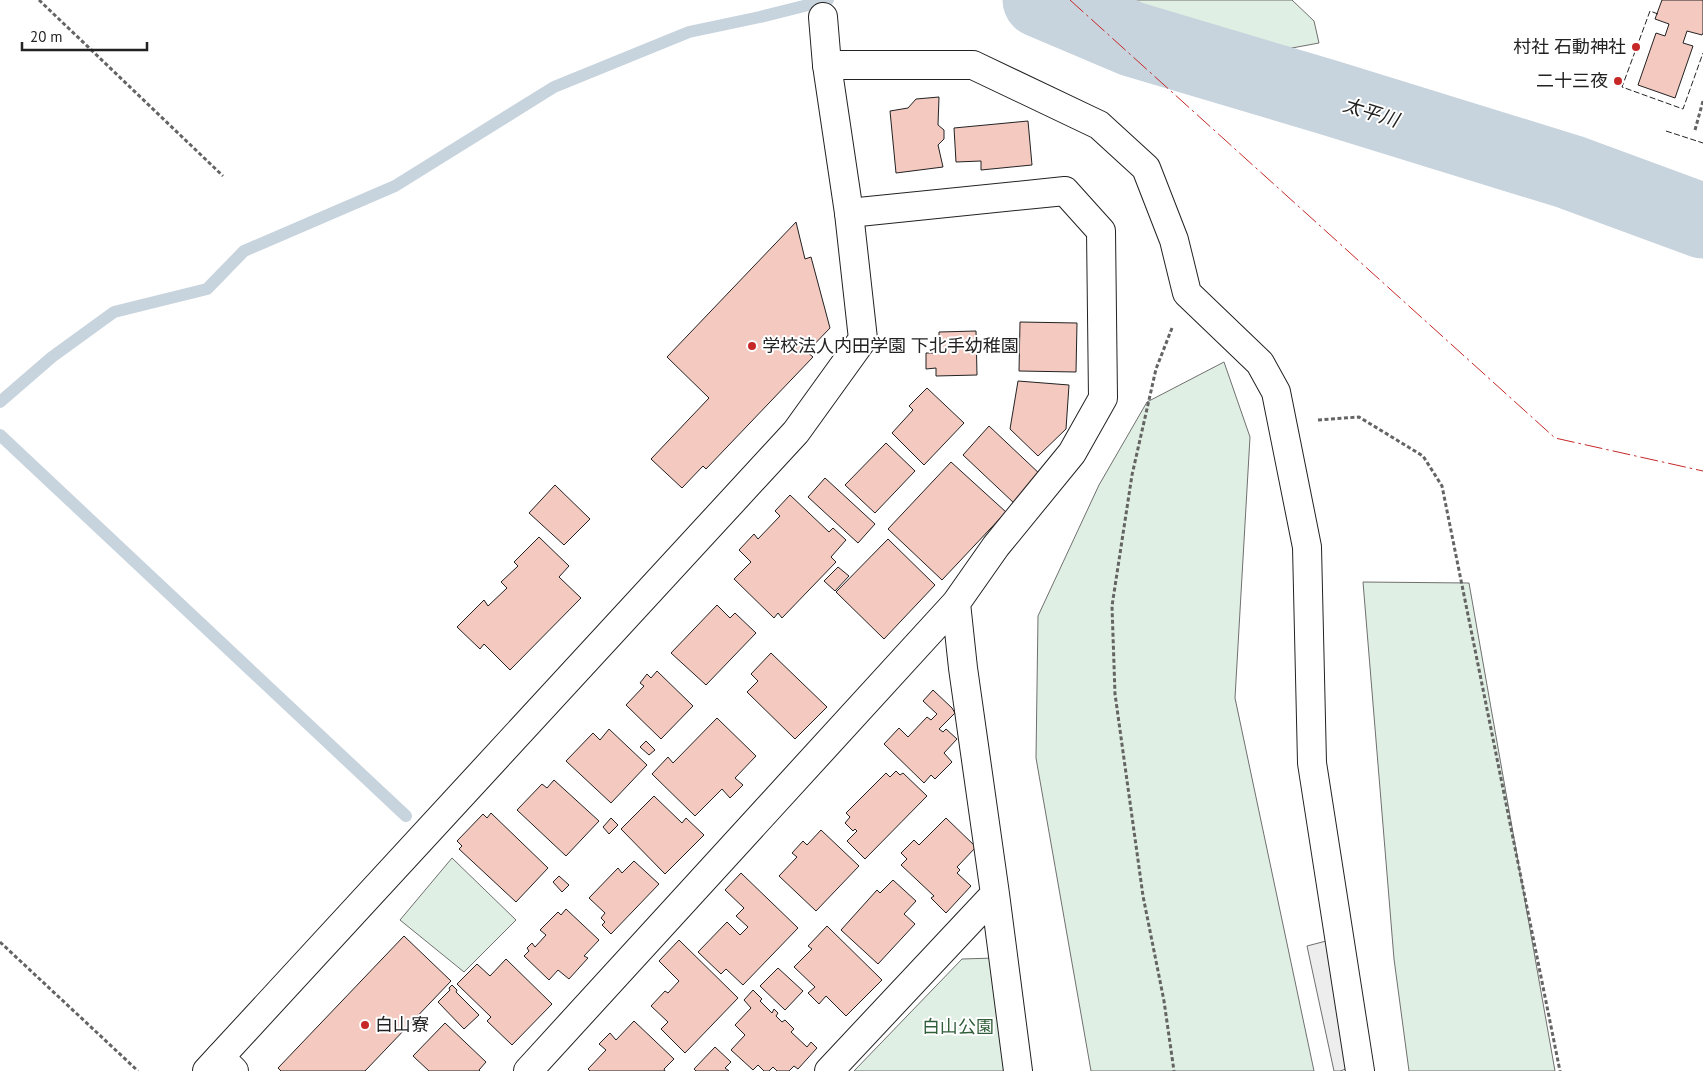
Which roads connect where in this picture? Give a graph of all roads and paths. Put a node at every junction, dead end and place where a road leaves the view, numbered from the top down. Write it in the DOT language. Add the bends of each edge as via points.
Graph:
graph roads {
  1 [pos="39,0"];
  2 [pos="823,8"];
  3 [pos="827,65"];
  4 [pos="1703,102"];
  5 [pos="1695,130"];
  6 [pos="223,176"];
  7 [pos="849,213"];
  8 [pos="1187,293"];
  9 [pos="1286,439"];
  10 [pos="956,603"];
  11 [pos="995,894"];
  12 [pos="0,942"];
  13 [pos="221,1066"];
  14 [pos="138,1071"];
  15 [pos="528,1071"];
  16 [pos="829,1071"];
  17 [pos="1018,1071"];
  18 [pos="1174,1071"];
  19 [pos="1360,1071"];
  20 [pos="1560,1071"];
  1 -- 6 [label="path"];
  2 -- 3 [label="street"];
  3 -- 7 [label="street"];
  3 -- 8 [label="street" via="973,65 1099,125 1146,168 1174,240"];
  4 -- 5 [label="path"];
  7 -- 10 [label="street" via="1065,191 1101,231 1103,398 1072,453 996,546"];
  7 -- 13 [label="street" via="863,339 796,432"];
  8 -- 9 [label="street" via="1260,363 1276,392"];
  8 -- 18 [label="path" via="1156,369 1132,475 1112,606 1118,714 1143,896"];
  9 -- 19 [label="street" via="1307,547 1312,763"];
  9 -- 20 [label="path" via="1313,420 1359,418 1423,456 1442,486"];
  10 -- 11 [label="street"];
  10 -- 15 [label="street"];
  11 -- 16 [label="street"];
  11 -- 17 [label="street"];
  12 -- 14 [label="path"];
}
